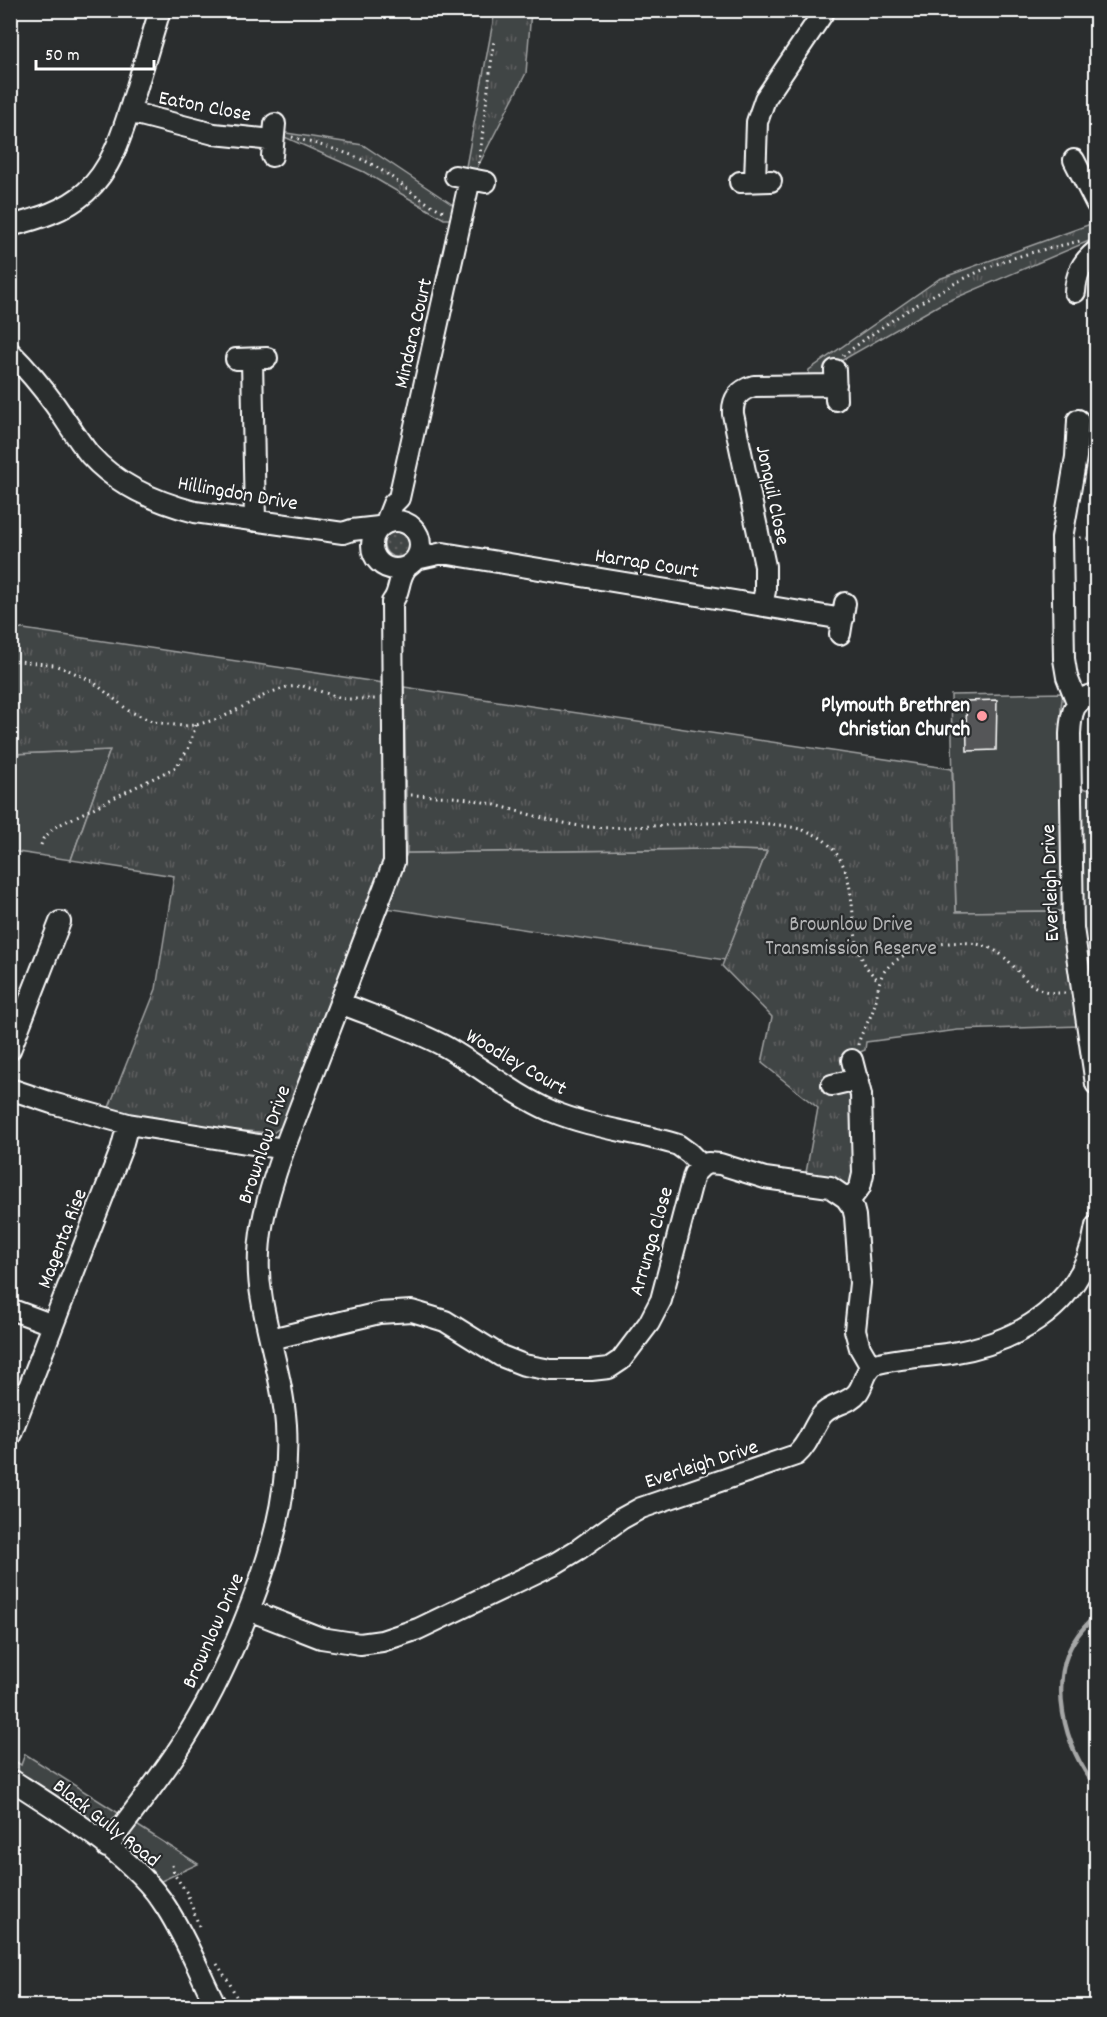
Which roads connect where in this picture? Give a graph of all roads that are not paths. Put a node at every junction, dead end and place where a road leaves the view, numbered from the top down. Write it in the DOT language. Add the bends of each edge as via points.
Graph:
graph roads {
  1 [pos="160,10"];
  2 [pos="825,10"];
  3 [pos="129,112"];
  4 [pos="274,138"];
  5 [pos="1074,160"];
  6 [pos="472,180"];
  7 [pos="755,181"];
  8 [pos="1096,204"];
  9 [pos="10,226"];
  10 [pos="1091,245"];
  11 [pos="1075,292"];
  12 [pos="10,352"];
  13 [pos="252,359"];
  14 [pos="837,378"];
  15 [pos="1078,420"];
  16 [pos="399,498"];
  17 [pos="255,520"];
  18 [pos="383,525"];
  19 [pos="413,529"];
  20 [pos="343,533"];
  21 [pos="443,553"];
  22 [pos="376,556"];
  23 [pos="411,563"];
  24 [pos="392,602"];
  25 [pos="762,605"];
  26 [pos="843,619"];
  27 [pos="1096,694"];
  28 [pos="1077,702"];
  29 [pos="60,922"];
  30 [pos="340,1004"];
  31 [pos="10,1050"];
  32 [pos="852,1060"];
  33 [pos="858,1079"];
  34 [pos="1096,1084"];
  35 [pos="832,1085"];
  36 [pos="10,1089"];
  37 [pos="128,1124"];
  38 [pos="284,1149"];
  39 [pos="702,1166"];
  40 [pos="849,1201"];
  41 [pos="1096,1226"];
  42 [pos="10,1309"];
  43 [pos="54,1325"];
  44 [pos="271,1339"];
  45 [pos="871,1367"];
  46 [pos="10,1436"];
  47 [pos="249,1610"];
  48 [pos="10,1779"];
  49 [pos="107,1847"];
  50 [pos="216,2007"];
  1 -- 3 [label="street"];
  2 -- 7 [label="street" via="765,99 757,122"];
  3 -- 4 [label="street, Eaton Close" via="214,134"];
  3 -- 9 [label="street" via="112,158 85,193 59,210"];
  5 -- 8 [label="street"];
  6 -- 16 [label="street, Mindara Court"];
  10 -- 11 [label="street"];
  12 -- 17 [label="street, Hillingdon Drive" via="34,377 91,456 128,485 171,506"];
  13 -- 17 [label="street"];
  14 -- 25 [label="street, Jonquil Close" via="732,391 733,414 765,566"];
  15 -- 28 [label="street" via="1062,538 1064,659"];
  16 -- 18 [label="street, Mindara Court"];
  16 -- 19 [label="street"];
  17 -- 20 [label="street, Hillingdon Drive"];
  18 -- 19 [label="street" via="400,520"];
  18 -- 20 [label="street, Hillingdon Drive"];
  18 -- 22 [label="street" via="373,538"];
  19 -- 21 [label="street, Harrap Court"];
  19 -- 23 [label="street" via="421,543"];
  20 -- 22 [label="street, Hillingdon Drive"];
  21 -- 23 [label="street, Harrap Court"];
  21 -- 25 [label="street, Harrap Court"];
  22 -- 23 [label="street" via="392,568"];
  22 -- 24 [label="street, Brownlow Drive" via="385,595"];
  23 -- 24 [label="street, Brownlow Drive" via="400,576"];
  24 -- 30 [label="street, Brownlow Drive" via="395,851 392,871"];
  25 -- 26 [label="street, Harrap Court"];
  27 -- 28 [label="street"];
  28 -- 34 [label="street, Everleigh Drive" via="1070,734 1072,902 1076,957"];
  29 -- 31 [label="street"];
  30 -- 38 [label="street, Brownlow Drive"];
  30 -- 39 [label="street, Woodley Court" via="437,1043 543,1107 586,1123 678,1146"];
  32 -- 33 [label="street"];
  33 -- 35 [label="street"];
  33 -- 40 [label="street" via="863,1174 860,1187"];
  36 -- 37 [label="street"];
  37 -- 38 [label="street"];
  37 -- 43 [label="street, Magenta Rise"];
  38 -- 44 [label="street, Brownlow Drive" via="264,1211 259,1247 261,1298"];
  39 -- 40 [label="street" via="720,1164 772,1180 822,1185"];
  39 -- 44 [label="street, Arrunga Close" via="694,1174 661,1300 621,1360 609,1368 551,1370 524,1365 501,1356 445,1321 412,1311 390,1311"];
  40 -- 45 [label="street" via="855,1216 860,1283 855,1330"];
  41 -- 45 [label="street" via="1088,1257 1070,1287 1051,1310 1025,1329 993,1344"];
  42 -- 43 [label="street"];
  43 -- 46 [label="street, Magenta Rise"];
  44 -- 47 [label="street, Brownlow Drive" via="284,1402 285,1469 276,1531"];
  45 -- 47 [label="street, Everleigh Drive" via="857,1392 826,1411 801,1451 790,1459 641,1508 562,1560 406,1634 371,1643 333,1641"];
  47 -- 49 [label="street, Brownlow Drive" via="204,1709"];
  48 -- 49 [label="street, Black Gully Road"];
  49 -- 50 [label="street, Black Gully Road" via="166,1907"];
}
